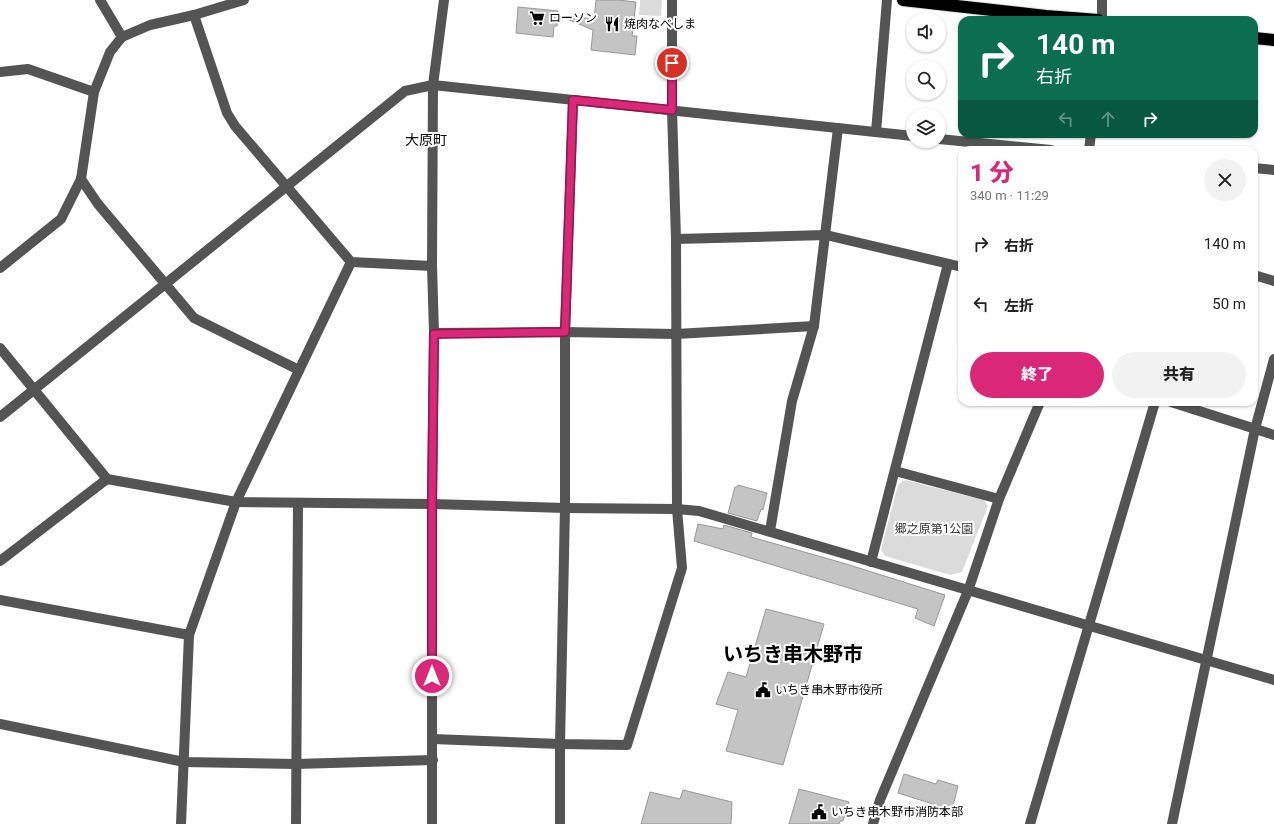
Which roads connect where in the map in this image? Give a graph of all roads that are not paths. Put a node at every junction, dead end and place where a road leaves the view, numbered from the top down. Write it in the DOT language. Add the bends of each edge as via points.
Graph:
graph roads {
  1 [pos="100,0"];
  2 [pos="244,0"];
  3 [pos="444,0"];
  4 [pos="672,0"];
  5 [pos="887,0"];
  6 [pos="902,0"];
  7 [pos="1102,0"];
  8 [pos="194,16"];
  9 [pos="1046,16"];
  10 [pos="1102,16"];
  11 [pos="122,37"];
  12 [pos="1258,38"];
  13 [pos="1274,40"];
  14 [pos="0,72"];
  15 [pos="432,85"];
  16 [pos="94,92"];
  17 [pos="573,100"];
  18 [pos="672,110"];
  19 [pos="838,128"];
  20 [pos="876,132"];
  21 [pos="906,135"];
  22 [pos="946,139"];
  23 [pos="1014,146"];
  24 [pos="1258,168"];
  25 [pos="1274,170"];
  26 [pos="81,179"];
  27 [pos="287,186"];
  28 [pos="826,235"];
  29 [pos="676,239"];
  30 [pos="351,262"];
  31 [pos="948,264"];
  32 [pos="432,266"];
  33 [pos="958,266"];
  34 [pos="0,268"];
  35 [pos="1258,276"];
  36 [pos="1274,281"];
  37 [pos="166,284"];
  38 [pos="814,326"];
  39 [pos="565,332"];
  40 [pos="434,334"];
  41 [pos="676,334"];
  42 [pos="0,348"];
  43 [pos="1274,359"];
  44 [pos="299,370"];
  45 [pos="34,390"];
  46 [pos="1038,406"];
  47 [pos="1154,406"];
  48 [pos="1183,406"];
  49 [pos="0,417"];
  50 [pos="1255,429"];
  51 [pos="1274,435"];
  52 [pos="895,471"];
  53 [pos="107,480"];
  54 [pos="1000,499"];
  55 [pos="236,502"];
  56 [pos="298,503"];
  57 [pos="432,504"];
  58 [pos="565,508"];
  59 [pos="677,509"];
  60 [pos="770,531"];
  61 [pos="0,561"];
  62 [pos="871,562"];
  63 [pos="968,591"];
  64 [pos="0,600"];
  65 [pos="1089,626"];
  66 [pos="189,635"];
  67 [pos="1207,660"];
  68 [pos="1274,680"];
  69 [pos="0,724"];
  70 [pos="433,738"];
  71 [pos="560,744"];
  72 [pos="433,760"];
  73 [pos="184,762"];
  74 [pos="296,764"];
  75 [pos="181,824"];
  76 [pos="296,824"];
  77 [pos="432,824"];
  78 [pos="560,824"];
  79 [pos="874,824"];
  80 [pos="1030,824"];
  81 [pos="1172,824"];
  1 -- 11 [label="street"];
  2 -- 8 [label="street"];
  3 -- 15 [label="street"];
  4 -- 18 [label="street"];
  5 -- 20 [label="street"];
  6 -- 9 [label="highway"];
  7 -- 10 [label="street"];
  8 -- 11 [label="street" via="150,25"];
  8 -- 27 [label="street" via="227,113 235,126"];
  11 -- 16 [label="street" via="110,52"];
  12 -- 13 [label="highway"];
  14 -- 16 [label="street" via="28,69"];
  15 -- 17 [label="street"];
  15 -- 27 [label="street" via="405,91"];
  15 -- 32 [label="street"];
  16 -- 26 [label="street"];
  17 -- 18 [label="street"];
  17 -- 39 [label="street"];
  18 -- 19 [label="street"];
  18 -- 29 [label="street"];
  19 -- 20 [label="street"];
  19 -- 28 [label="street"];
  20 -- 21 [label="street"];
  22 -- 23 [label="street"];
  24 -- 25 [label="street"];
  26 -- 34 [label="street" via="61,219"];
  26 -- 37 [label="street" via="98,204"];
  27 -- 30 [label="street"];
  27 -- 37 [label="street"];
  28 -- 29 [label="street"];
  28 -- 31 [label="street"];
  28 -- 38 [label="street"];
  29 -- 41 [label="street"];
  30 -- 32 [label="street"];
  30 -- 44 [label="street"];
  31 -- 33 [label="street"];
  31 -- 52 [label="street"];
  32 -- 40 [label="street"];
  35 -- 36 [label="street"];
  37 -- 44 [label="street" via="194,318"];
  37 -- 45 [label="street"];
  38 -- 41 [label="street"];
  38 -- 60 [label="street" via="792,401"];
  39 -- 40 [label="street"];
  39 -- 41 [label="street"];
  39 -- 58 [label="street"];
  40 -- 57 [label="street"];
  41 -- 59 [label="street"];
  42 -- 45 [label="street"];
  43 -- 50 [label="street"];
  44 -- 55 [label="street"];
  45 -- 49 [label="street"];
  45 -- 53 [label="street"];
  46 -- 54 [label="street"];
  47 -- 65 [label="street"];
  48 -- 50 [label="street"];
  50 -- 51 [label="street"];
  50 -- 67 [label="street"];
  52 -- 54 [label="street"];
  52 -- 62 [label="street"];
  53 -- 55 [label="street"];
  53 -- 61 [label="street"];
  54 -- 63 [label="street"];
  55 -- 56 [label="street"];
  55 -- 66 [label="street"];
  56 -- 57 [label="street"];
  56 -- 74 [label="street"];
  57 -- 58 [label="street"];
  57 -- 70 [label="street"];
  58 -- 59 [label="street"];
  58 -- 71 [label="street"];
  59 -- 60 [label="street" via="699,511"];
  59 -- 71 [label="street" via="682,568 627,745"];
  60 -- 62 [label="street"];
  62 -- 63 [label="street"];
  63 -- 65 [label="street"];
  63 -- 79 [label="street" via="880,800"];
  64 -- 66 [label="street"];
  65 -- 67 [label="street"];
  65 -- 80 [label="street"];
  66 -- 73 [label="street"];
  67 -- 68 [label="street"];
  67 -- 81 [label="street"];
  69 -- 73 [label="street"];
  70 -- 71 [label="street"];
  70 -- 72 [label="street"];
  71 -- 78 [label="street"];
  72 -- 74 [label="street"];
  72 -- 77 [label="street"];
  73 -- 74 [label="street"];
  73 -- 75 [label="street"];
  74 -- 76 [label="street"];
}
